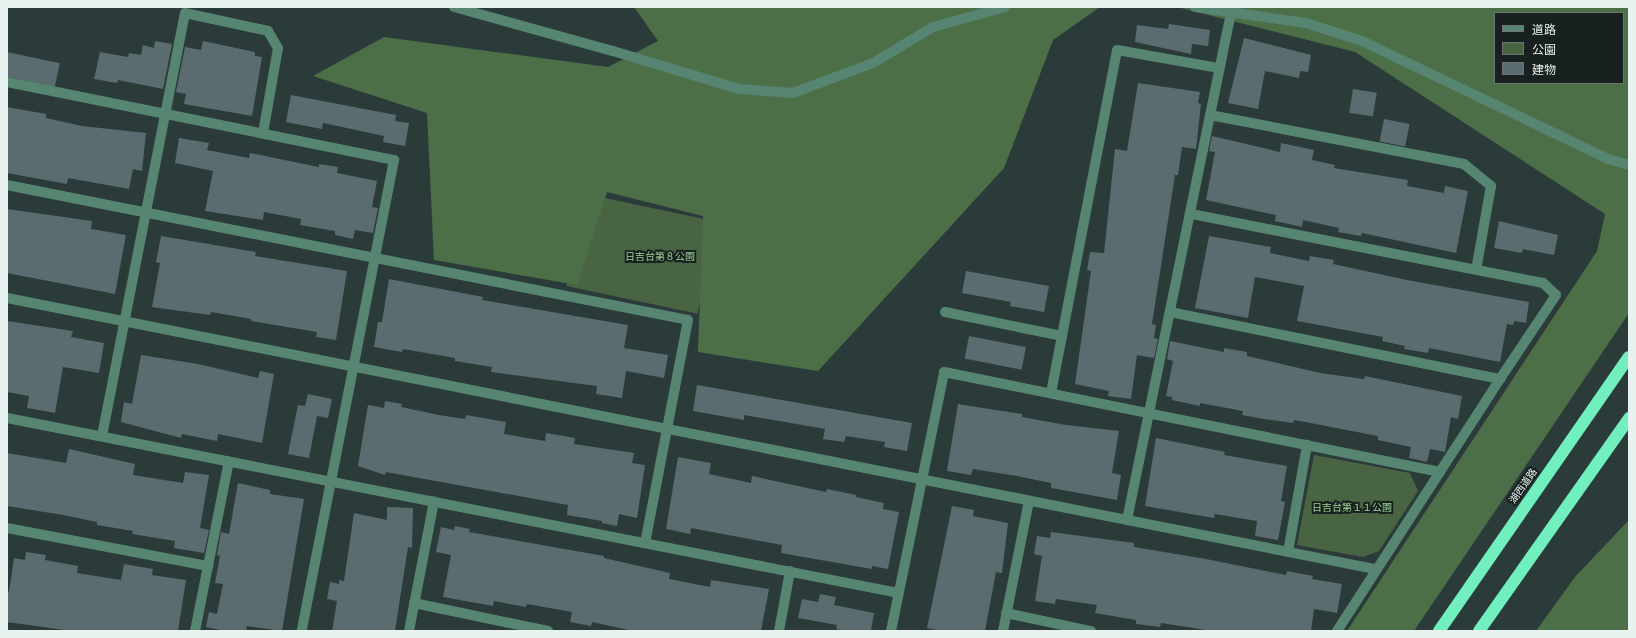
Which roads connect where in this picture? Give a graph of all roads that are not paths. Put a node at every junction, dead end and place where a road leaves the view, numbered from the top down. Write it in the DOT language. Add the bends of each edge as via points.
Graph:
graph roads {
  1 [pos="454,7"];
  2 [pos="1005,7"];
  3 [pos="1195,7"];
  4 [pos="186,10"];
  5 [pos="1231,13"];
  6 [pos="1219,68"];
  7 [pos="7,82"];
  8 [pos="165,113"];
  9 [pos="1210,115"];
  10 [pos="263,133"];
  11 [pos="1629,165"];
  12 [pos="7,185"];
  13 [pos="146,212"];
  14 [pos="1190,214"];
  15 [pos="374,258"];
  16 [pos="1476,270"];
  17 [pos="7,298"];
  18 [pos="945,312"];
  19 [pos="1170,312"];
  20 [pos="125,322"];
  21 [pos="1062,336"];
  22 [pos="1629,357"];
  23 [pos="353,367"];
  24 [pos="1500,379"];
  25 [pos="1051,393"];
  26 [pos="1149,413"];
  27 [pos="7,418"];
  28 [pos="1629,418"];
  29 [pos="666,429"];
  30 [pos="102,436"];
  31 [pos="1307,445"];
  32 [pos="230,461"];
  33 [pos="1440,472"];
  34 [pos="920,479"];
  35 [pos="331,481"];
  36 [pos="434,501"];
  37 [pos="1029,501"];
  38 [pos="1127,520"];
  39 [pos="7,528"];
  40 [pos="646,543"];
  41 [pos="1288,552"];
  42 [pos="208,566"];
  43 [pos="1375,569"];
  44 [pos="790,571"];
  45 [pos="898,593"];
  46 [pos="414,603"];
  47 [pos="1006,613"];
  48 [pos="195,631"];
  49 [pos="302,631"];
  50 [pos="409,631"];
  51 [pos="548,631"];
  52 [pos="779,631"];
  53 [pos="891,631"];
  54 [pos="1003,631"];
  55 [pos="1091,631"];
  56 [pos="1337,631"];
  57 [pos="1439,631"];
  58 [pos="1479,631"];
  1 -- 2 [label="street" via="739,89 793,93 873,63 933,27"];
  3 -- 5 [label="street"];
  4 -- 8 [label="street"];
  4 -- 10 [label="street" via="268,31 278,48"];
  5 -- 6 [label="street"];
  5 -- 11 [label="street" via="1306,23 1362,41 1608,159"];
  6 -- 9 [label="street"];
  6 -- 21 [label="street" via="1117,50"];
  7 -- 8 [label="street"];
  8 -- 10 [label="street"];
  8 -- 13 [label="street"];
  9 -- 14 [label="street"];
  9 -- 16 [label="street" via="1464,164 1491,186"];
  10 -- 15 [label="street" via="394,160"];
  12 -- 13 [label="street"];
  13 -- 15 [label="street"];
  13 -- 20 [label="street"];
  14 -- 16 [label="street"];
  14 -- 19 [label="street"];
  15 -- 23 [label="street"];
  15 -- 29 [label="street" via="688,320"];
  16 -- 24 [label="street" via="1543,283 1556,295"];
  17 -- 20 [label="street"];
  18 -- 21 [label="street"];
  19 -- 24 [label="street"];
  19 -- 26 [label="street"];
  20 -- 23 [label="street"];
  20 -- 30 [label="street"];
  21 -- 25 [label="street"];
  22 -- 57 [label="highway, 湖西道路"];
  23 -- 29 [label="street"];
  23 -- 35 [label="street"];
  24 -- 33 [label="street"];
  25 -- 26 [label="street"];
  25 -- 34 [label="street" via="944,372"];
  26 -- 31 [label="street"];
  26 -- 38 [label="street"];
  27 -- 30 [label="street"];
  28 -- 58 [label="highway"];
  29 -- 34 [label="street"];
  29 -- 40 [label="street"];
  30 -- 32 [label="street"];
  31 -- 33 [label="street"];
  31 -- 41 [label="street"];
  32 -- 35 [label="street"];
  32 -- 42 [label="street"];
  33 -- 43 [label="street"];
  34 -- 37 [label="street"];
  34 -- 45 [label="street"];
  35 -- 36 [label="street"];
  35 -- 49 [label="street"];
  36 -- 40 [label="street"];
  36 -- 46 [label="street"];
  37 -- 38 [label="street"];
  37 -- 47 [label="street"];
  38 -- 41 [label="street"];
  39 -- 42 [label="street"];
  40 -- 44 [label="street"];
  41 -- 43 [label="street"];
  42 -- 48 [label="street"];
  43 -- 56 [label="street"];
  44 -- 45 [label="street"];
  44 -- 52 [label="street"];
  45 -- 53 [label="street"];
  46 -- 50 [label="street"];
  46 -- 51 [label="street"];
  47 -- 54 [label="street"];
  47 -- 55 [label="street"];
}
